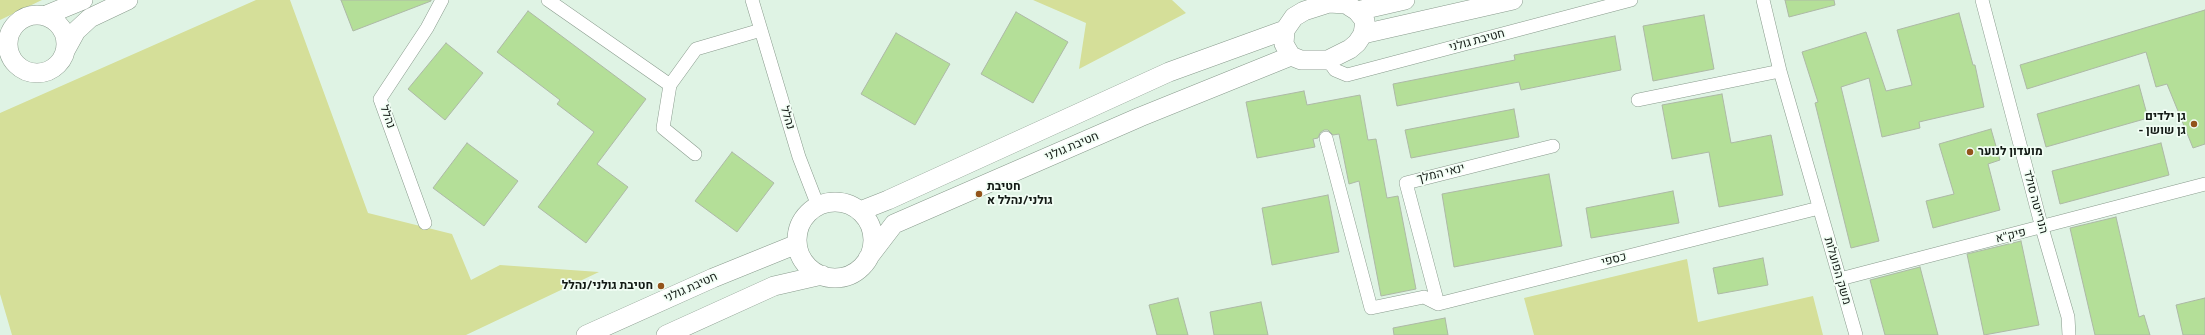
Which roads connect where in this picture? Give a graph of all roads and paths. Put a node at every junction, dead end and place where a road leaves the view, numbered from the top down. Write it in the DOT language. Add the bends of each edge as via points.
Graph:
graph roads {
  1 [pos="83,0"];
  2 [pos="128,0"];
  3 [pos="442,0"];
  4 [pos="548,0"];
  5 [pos="752,0"];
  6 [pos="1405,0"];
  7 [pos="1513,0"];
  8 [pos="1631,0"];
  9 [pos="1763,0"];
  10 [pos="1982,0"];
  11 [pos="1357,11"];
  12 [pos="44,16"];
  13 [pos="760,30"];
  14 [pos="1285,30"];
  15 [pos="6,32"];
  16 [pos="1363,34"];
  17 [pos="65,51"];
  18 [pos="1290,56"];
  19 [pos="1328,60"];
  20 [pos="9,66"];
  21 [pos="1780,71"];
  22 [pos="670,85"];
  23 [pos="1638,100"];
  24 [pos="1326,138"];
  25 [pos="1553,146"];
  26 [pos="695,154"];
  27 [pos="2205,184"];
  28 [pos="818,206"];
  29 [pos="1819,208"];
  30 [pos="860,210"];
  31 [pos="426,223"];
  32 [pos="2042,228"];
  33 [pos="797,244"];
  34 [pos="868,258"];
  35 [pos="822,275"];
  36 [pos="1840,279"];
  37 [pos="1438,304"];
  38 [pos="586,335"];
  39 [pos="666,335"];
  40 [pos="1856,335"];
  41 [pos="2069,335"];
  1 -- 12 [label="street"];
  2 -- 17 [label="street" via="90,18 76,31"];
  3 -- 31 [label="street, נהלל" via="427,28 380,99"];
  4 -- 22 [label="street"];
  5 -- 13 [label="street, נהלל"];
  6 -- 11 [label="street"];
  7 -- 16 [label="street"];
  8 -- 19 [label="street, חטיבת גולני" via="1346,75 1334,70"];
  9 -- 21 [label="street"];
  10 -- 32 [label="street, הנרייטה סולד"];
  11 -- 14 [label="street" via="1346,4 1329,3 1304,10 1294,17"];
  11 -- 16 [label="street" via="1365,21"];
  12 -- 15 [label="street" via="26,17"];
  12 -- 17 [label="street" via="52,19 62,29 66,42"];
  13 -- 22 [label="street" via="696,49"];
  13 -- 28 [label="street, נהלל" via="799,157"];
  14 -- 18 [label="street" via="1284,44"];
  14 -- 30 [label="street" via="1169,72 888,200"];
  15 -- 20 [label="street" via="12,59"];
  16 -- 19 [label="street" via="1350,49"];
  17 -- 20 [label="street" via="59,62 48,70 34,72"];
  18 -- 19 [label="street" via="1301,60"];
  18 -- 34 [label="street, חטיבת גולני" via="894,224"];
  21 -- 23 [label="street"];
  21 -- 29 [label="street"];
  22 -- 26 [label="street" via="663,128"];
  24 -- 37 [label="street" via="1371,308 1424,297"];
  25 -- 37 [label="street, ינאי המלך" via="1406,183"];
  27 -- 32 [label="street, פיק\"א"];
  28 -- 30 [label="street" via="840,202"];
  28 -- 33 [label="street" via="801,222 797,232"];
  29 -- 36 [label="street, משק הפועלות"];
  29 -- 37 [label="street, כספי"];
  30 -- 34 [label="street" via="873,233"];
  32 -- 36 [label="street, פיק\"א"];
  32 -- 41 [label="street, הנרייטה סולד" via="2068,317"];
  33 -- 35 [label="street" via="805,263"];
  33 -- 38 [label="street, חטיבת גולני" via="713,278"];
  34 -- 35 [label="street" via="853,273 843,277"];
  35 -- 39 [label="street" via="774,286"];
  36 -- 40 [label="street, משק הפועלות"];
}
